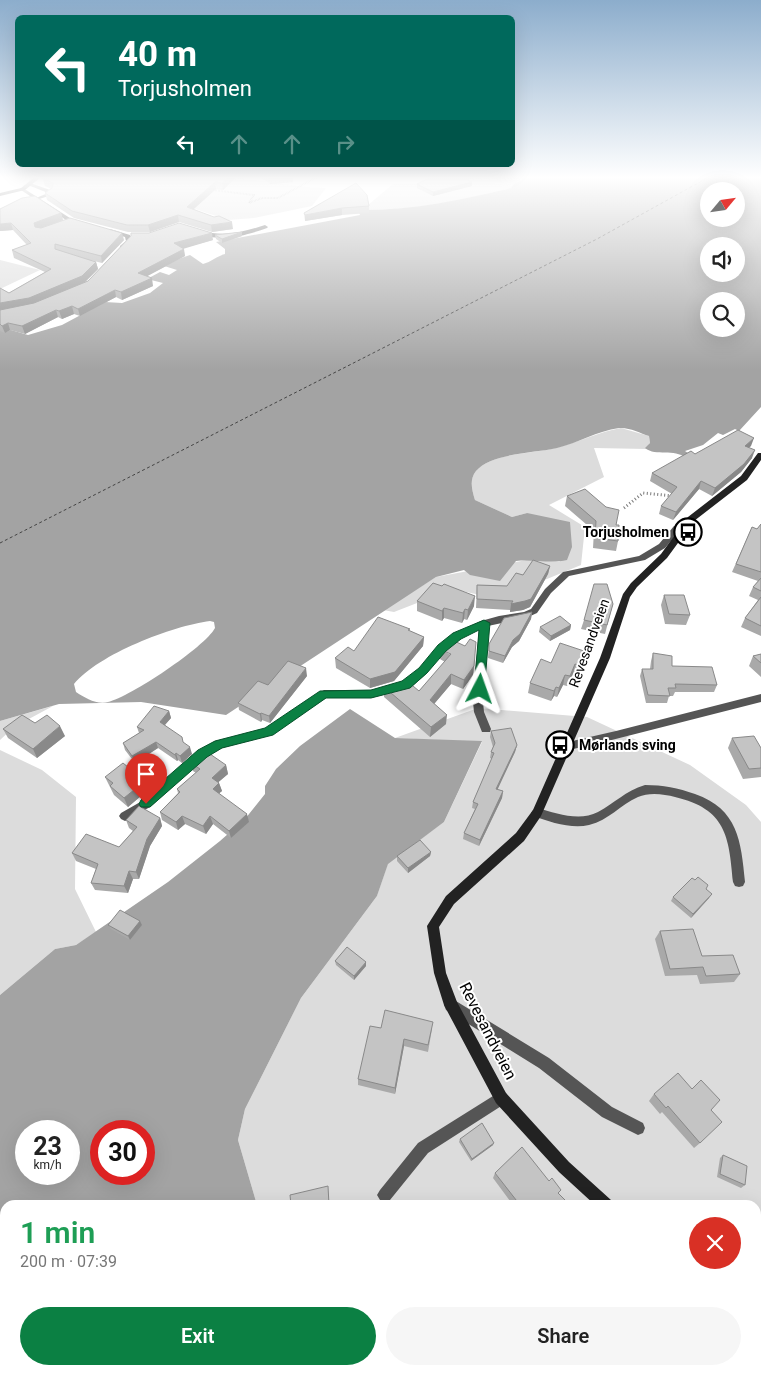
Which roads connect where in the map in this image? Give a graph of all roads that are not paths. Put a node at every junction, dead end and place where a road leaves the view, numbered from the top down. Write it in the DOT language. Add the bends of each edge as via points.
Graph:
graph roads {
  1 [pos="129,241"];
  2 [pos="119,251"];
  3 [pos="761,455"];
  4 [pos="684,528"];
  5 [pos="484,623"];
  6 [pos="761,698"];
  7 [pos="486,729"];
  8 [pos="568,746"];
  9 [pos="537,813"];
  10 [pos="125,816"];
  11 [pos="739,882"];
  12 [pos="451,1006"];
  13 [pos="501,1098"];
  14 [pos="638,1128"];
  15 [pos="385,1195"];
  16 [pos="600,1200"];
  1 -- 2 [label="street"];
  3 -- 4 [label="main road, Revesandveien" via="744,478 699,512"];
  4 -- 5 [label="street" via="677,528 662,546 642,558 566,574 548,590 534,611"];
  4 -- 8 [label="main road, Revesandveien" via="664,556 626,596 605,658"];
  5 -- 7 [label="street" via="478,702"];
  5 -- 10 [label="street" via="457,636 406,685 371,694 324,694 268,732 219,744 202,754 146,804"];
  6 -- 8 [label="street"];
  8 -- 9 [label="main road, Revesandveien"];
  9 -- 11 [label="street" via="569,820 589,820 636,793 665,790 682,794 707,804 725,819 734,842"];
  9 -- 12 [label="main road, Revesandveien" via="520,837 450,900 433,926 440,973"];
  12 -- 13 [label="main road, Revesandveien"];
  12 -- 14 [label="street" via="544,1063 607,1112"];
  13 -- 15 [label="street" via="423,1148"];
  13 -- 16 [label="main road, Revesandveien" via="564,1167"];
}
